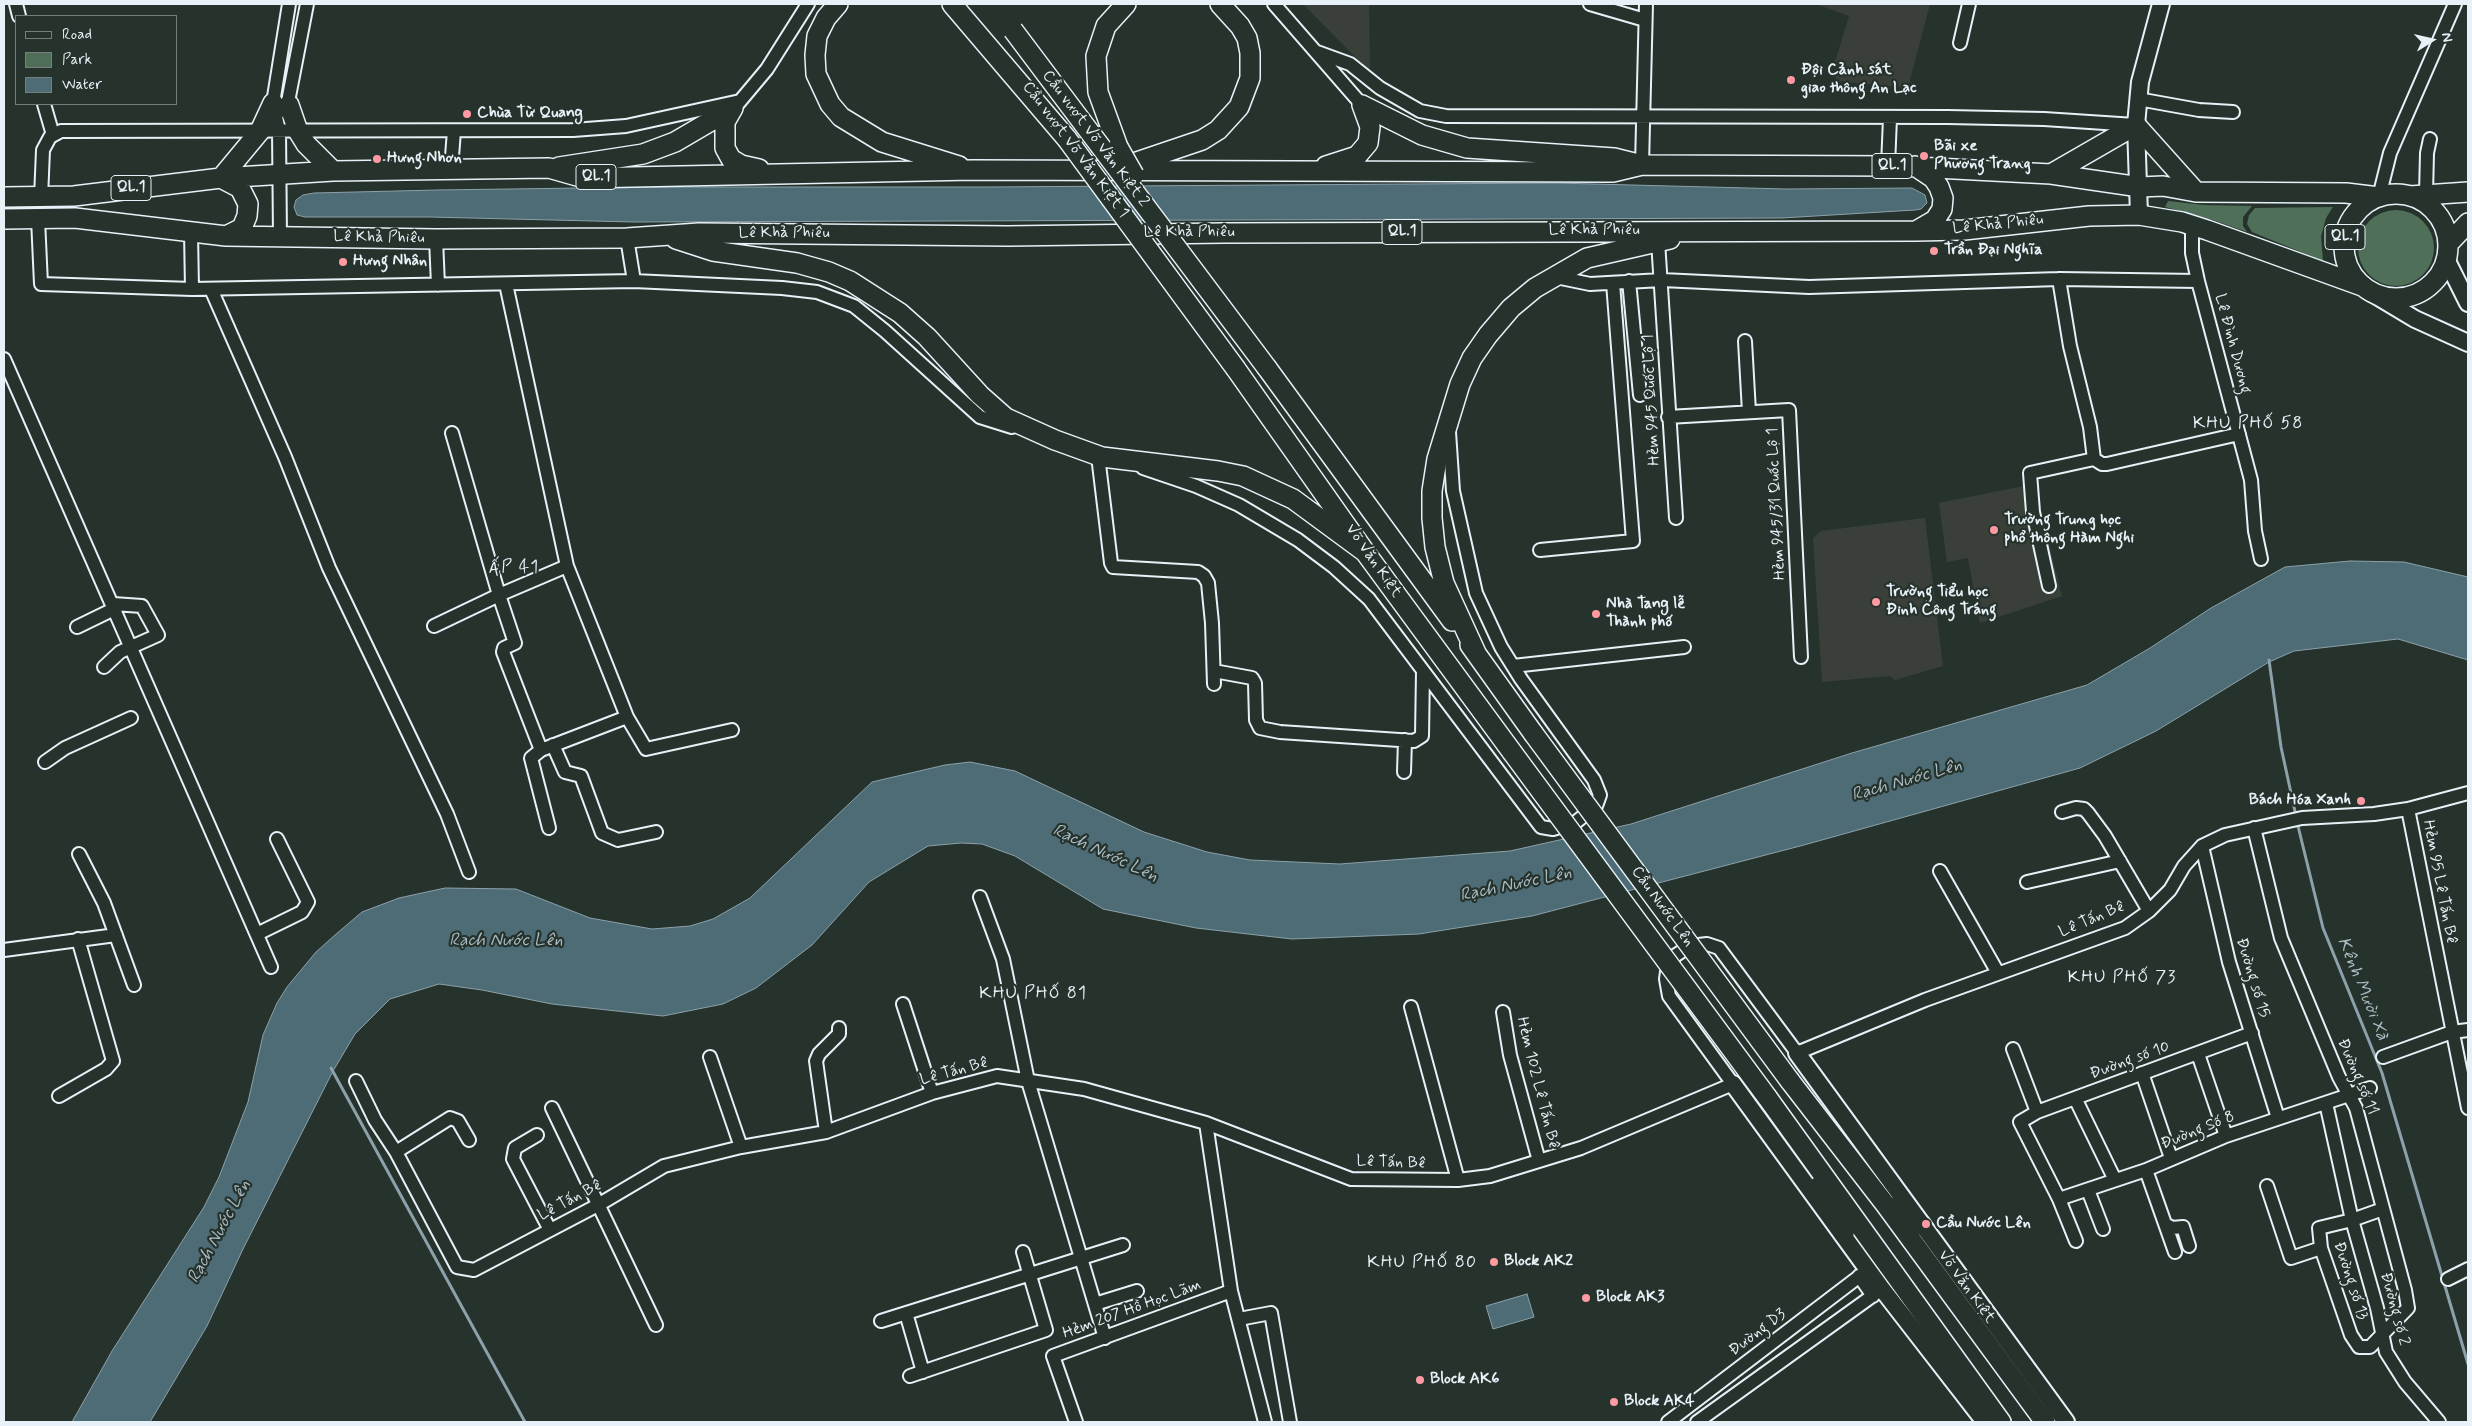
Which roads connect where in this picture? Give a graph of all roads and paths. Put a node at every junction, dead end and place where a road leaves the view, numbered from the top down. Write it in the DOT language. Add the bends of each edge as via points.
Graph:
graph roads {
  1 [pos="289,4"];
  2 [pos="307,4"];
  3 [pos="808,4"];
  4 [pos="838,4"];
  5 [pos="952,4"];
  6 [pos="1220,4"];
  7 [pos="1274,4"];
  8 [pos="1590,4"];
  9 [pos="1646,4"];
  10 [pos="1970,4"];
  11 [pos="2161,4"];
  12 [pos="2455,4"];
  13 [pos="1122,8"];
  14 [pos="1645,20"];
  15 [pos="1013,30"];
  16 [pos="1960,43"];
  17 [pos="1318,52"];
  18 [pos="2138,99"];
  19 [pos="281,104"];
  20 [pos="44,105"];
  21 [pos="737,105"];
  22 [pos="1362,105"];
  23 [pos="2232,112"];
  24 [pos="1643,117"];
  25 [pos="1890,118"];
  26 [pos="2136,125"];
  27 [pos="454,130"];
  28 [pos="260,131"];
  29 [pos="279,131"];
  30 [pos="298,131"];
  31 [pos="53,134"];
  32 [pos="2430,139"];
  33 [pos="1642,165"];
  34 [pos="1888,166"];
  35 [pos="1915,166"];
  36 [pos="548,168"];
  37 [pos="451,169"];
  38 [pos="972,170"];
  39 [pos="333,171"];
  40 [pos="1106,171"];
  41 [pos="1304,172"];
  42 [pos="792,174"];
  43 [pos="2051,174"];
  44 [pos="278,175"];
  45 [pos="221,178"];
  46 [pos="2140,187"];
  47 [pos="2196,192"];
  48 [pos="2468,192"];
  49 [pos="2417,195"];
  50 [pos="4,198"];
  51 [pos="41,198"];
  52 [pos="2372,200"];
  53 [pos="2139,215"];
  54 [pos="4,219"];
  55 [pos="38,219"];
  56 [pos="2468,223"];
  57 [pos="2192,226"];
  58 [pos="1707,231"];
  59 [pos="1916,231"];
  60 [pos="191,232"];
  61 [pos="226,236"];
  62 [pos="665,236"];
  63 [pos="280,237"];
  64 [pos="627,238"];
  65 [pos="436,239"];
  66 [pos="1658,242"];
  67 [pos="2447,252"];
  68 [pos="1556,277"];
  69 [pos="2059,279"];
  70 [pos="1662,280"];
  71 [pos="1629,281"];
  72 [pos="2198,281"];
  73 [pos="634,282"];
  74 [pos="1613,283"];
  75 [pos="506,284"];
  76 [pos="438,285"];
  77 [pos="192,289"];
  78 [pos="211,289"];
  79 [pos="2366,289"];
  80 [pos="2468,302"];
  81 [pos="1745,341"];
  82 [pos="2468,343"];
  83 [pos="4,359"];
  84 [pos="1267,368"];
  85 [pos="1236,369"];
  86 [pos="1640,395"];
  87 [pos="1749,412"];
  88 [pos="1668,417"];
  89 [pos="452,433"];
  90 [pos="2239,434"];
  91 [pos="1055,440"];
  92 [pos="1098,456"];
  93 [pos="2094,458"];
  94 [pos="1124,462"];
  95 [pos="1443,472"];
  96 [pos="1231,474"];
  97 [pos="1216,494"];
  98 [pos="1676,518"];
  99 [pos="1540,550"];
  100 [pos="1365,552"];
  101 [pos="2261,559"];
  102 [pos="567,566"];
  103 [pos="2049,586"];
  104 [pos="500,595"];
  105 [pos="114,606"];
  106 [pos="434,626"];
  107 [pos="77,627"];
  108 [pos="131,647"];
  109 [pos="1684,647"];
  110 [pos="1477,655"];
  111 [pos="1801,657"];
  112 [pos="1513,666"];
  113 [pos="104,667"];
  114 [pos="1423,671"];
  115 [pos="627,717"];
  116 [pos="131,718"];
  117 [pos="732,730"];
  118 [pos="1533,733"];
  119 [pos="1405,740"];
  120 [pos="553,745"];
  121 [pos="540,750"];
  122 [pos="1512,752"];
  123 [pos="45,762"];
  124 [pos="1404,772"];
  125 [pos="2468,793"];
  126 [pos="2408,809"];
  127 [pos="2062,812"];
  128 [pos="548,828"];
  129 [pos="2254,828"];
  130 [pos="656,832"];
  131 [pos="277,839"];
  132 [pos="2202,846"];
  133 [pos="79,854"];
  134 [pos="2120,861"];
  135 [pos="1940,871"];
  136 [pos="469,872"];
  137 [pos="2028,882"];
  138 [pos="980,897"];
  139 [pos="2149,911"];
  140 [pos="257,934"];
  141 [pos="116,935"];
  142 [pos="78,939"];
  143 [pos="1690,946"];
  144 [pos="4,950"];
  145 [pos="271,967"];
  146 [pos="1998,973"];
  147 [pos="134,985"];
  148 [pos="903,1004"];
  149 [pos="1411,1007"];
  150 [pos="1503,1012"];
  151 [pos="839,1028"];
  152 [pos="2468,1030"];
  153 [pos="2452,1032"];
  154 [pos="2252,1033"];
  155 [pos="2013,1049"];
  156 [pos="1797,1054"];
  157 [pos="2198,1054"];
  158 [pos="710,1057"];
  159 [pos="2383,1057"];
  160 [pos="2142,1073"];
  161 [pos="356,1081"];
  162 [pos="1028,1081"];
  163 [pos="1790,1081"];
  164 [pos="1733,1084"];
  165 [pos="2370,1088"];
  166 [pos="932,1093"];
  167 [pos="59,1096"];
  168 [pos="2349,1096"];
  169 [pos="2075,1098"];
  170 [pos="2326,1102"];
  171 [pos="552,1108"];
  172 [pos="2468,1108"];
  173 [pos="2037,1112"];
  174 [pos="2278,1118"];
  175 [pos="1206,1123"];
  176 [pos="1788,1126"];
  177 [pos="826,1132"];
  178 [pos="537,1135"];
  179 [pos="2226,1136"];
  180 [pos="470,1140"];
  181 [pos="741,1147"];
  182 [pos="396,1152"];
  183 [pos="2171,1158"];
  184 [pos="1539,1161"];
  185 [pos="2146,1170"];
  186 [pos="1458,1180"];
  187 [pos="2115,1180"];
  188 [pos="2267,1186"];
  189 [pos="2088,1190"];
  190 [pos="2059,1199"];
  191 [pos="1885,1204"];
  192 [pos="598,1206"];
  193 [pos="2383,1209"];
  194 [pos="2352,1220"];
  195 [pos="2165,1224"];
  196 [pos="1921,1225"];
  197 [pos="2103,1229"];
  198 [pos="550,1230"];
  199 [pos="1844,1234"];
  200 [pos="2076,1242"];
  201 [pos="1123,1245"];
  202 [pos="2189,1246"];
  203 [pos="2321,1248"];
  204 [pos="1023,1252"];
  205 [pos="2175,1252"];
  206 [pos="1081,1258"];
  207 [pos="2468,1269"];
  208 [pos="1864,1273"];
  209 [pos="1029,1274"];
  210 [pos="2448,1279"];
  211 [pos="1137,1291"];
  212 [pos="1231,1291"];
  213 [pos="1878,1292"];
  214 [pos="1095,1304"];
  215 [pos="906,1313"];
  216 [pos="1239,1319"];
  217 [pos="881,1321"];
  218 [pos="656,1325"];
  219 [pos="2384,1335"];
  220 [pos="1105,1338"];
  221 [pos="923,1372"];
  222 [pos="910,1376"];
  223 [pos="1076,1422"];
  224 [pos="1265,1422"];
  225 [pos="1290,1422"];
  226 [pos="1668,1422"];
  227 [pos="1697,1422"];
  228 [pos="1985,1422"];
  229 [pos="2001,1422"];
  230 [pos="2045,1422"];
  231 [pos="2066,1422"];
  232 [pos="2439,1422"];
  1 -- 19 [label="street"];
  2 -- 19 [label="street"];
  3 -- 21 [label="street" via="767,68"];
  4 -- 38 [label="highway" via="817,36 815,55 816,74 830,104 841,117 882,142"];
  5 -- 85 [label="highway, Cầu vượt Võ Văn Kiệt 1, bridge" via="980,30 1067,139"];
  6 -- 40 [label="highway" via="1240,26 1250,53 1250,78 1239,107 1218,130 1202,140"];
  7 -- 17 [label="street"];
  8 -- 14 [label="street"];
  9 -- 14 [label="street"];
  10 -- 16 [label="street"];
  11 -- 18 [label="main road"];
  12 -- 52 [label="street"];
  13 -- 84 [label="highway, bridge" via="1106,26 1096,56 1098,92 1111,130 1145,193"];
  14 -- 24 [label="street"];
  15 -- 84 [label="highway, Cầu vượt Võ Văn Kiệt 2, bridge"];
  17 -- 22 [label="street"];
  17 -- 24 [label="street" via="1350,64 1380,88 1431,114 1465,117"];
  18 -- 23 [label="street" via="2199,110"];
  18 -- 26 [label="main road"];
  19 -- 28 [label="highway"];
  19 -- 29 [label="street"];
  19 -- 30 [label="highway"];
  20 -- 31 [label="street"];
  21 -- 27 [label="street" via="609,128"];
  21 -- 36 [label="highway" via="675,142 643,154"];
  21 -- 42 [label="highway" via="725,122 725,148 731,158 751,168"];
  22 -- 33 [label="highway" via="1422,135 1467,148 1614,158"];
  22 -- 41 [label="highway" via="1370,127 1364,148 1350,159"];
  24 -- 25 [label="street"];
  24 -- 33 [label="street"];
  25 -- 26 [label="street" via="2044,119"];
  25 -- 34 [label="street"];
  26 -- 43 [label="highway"];
  26 -- 46 [label="main road"];
  26 -- 47 [label="highway"];
  27 -- 30 [label="street"];
  27 -- 37 [label="street"];
  28 -- 29 [label="street"];
  28 -- 31 [label="street" via="64,131"];
  28 -- 45 [label="highway"];
  29 -- 30 [label="street"];
  29 -- 44 [label="street"];
  30 -- 39 [label="highway" via="313,152"];
  31 -- 51 [label="street" via="43,150"];
  32 -- 49 [label="street"];
  33 -- 34 [label="highway, QL.1"];
  33 -- 41 [label="highway, QL.1" via="1613,172"];
  34 -- 35 [label="highway, QL.1"];
  35 -- 43 [label="highway, QL.1"];
  35 -- 59 [label="highway" via="1933,178 1943,198 1942,209 1935,220"];
  36 -- 37 [label="highway, QL.1"];
  36 -- 42 [label="highway, QL.1" via="584,178"];
  37 -- 39 [label="highway, QL.1"];
  38 -- 40 [label="highway, QL.1"];
  38 -- 42 [label="highway, QL.1"];
  39 -- 44 [label="highway, QL.1"];
  40 -- 41 [label="highway, QL.1"];
  43 -- 46 [label="highway, QL.1"];
  44 -- 45 [label="highway, QL.1"];
  44 -- 63 [label="street"];
  45 -- 51 [label="highway, QL.1"];
  45 -- 61 [label="highway" via="240,188 248,204 242,228"];
  46 -- 47 [label="highway, QL.1" via="2163,186"];
  46 -- 52 [label="highway, QL.1" via="2164,196 2213,202"];
  46 -- 53 [label="main road"];
  47 -- 52 [label="highway, QL.1" via="2346,193"];
  48 -- 49 [label="highway, QL.1"];
  49 -- 52 [label="highway, QL.1" via="2389,194"];
  49 -- 67 [label="highway, QL.1" via="2437,215 2445,230"];
  50 -- 51 [label="highway, QL.1"];
  52 -- 79 [label="highway, QL.1" via="2350,222 2344,244 2349,267"];
  53 -- 57 [label="highway, Lê Khả Phiêu / QL.1"];
  53 -- 59 [label="highway, Lê Khả Phiêu / QL.1" via="2090,216 1964,230"];
  54 -- 55 [label="highway, Lê Khả Phiêu / QL.1"];
  55 -- 60 [label="highway, Lê Khả Phiêu / QL.1" via="75,218"];
  55 -- 77 [label="street" via="41,284"];
  56 -- 67 [label="highway, QL.1"];
  57 -- 72 [label="street, Lê Đình Dương" via="2192,253"];
  57 -- 79 [label="highway, Lê Khả Phiêu / QL.1"];
  58 -- 59 [label="highway, Lê Khả Phiêu / QL.1"];
  58 -- 62 [label="highway, Lê Khả Phiêu / QL.1" via="1008,236 699,233"];
  58 -- 66 [label="highway"];
  60 -- 61 [label="highway, Lê Khả Phiêu / QL.1"];
  60 -- 77 [label="street"];
  61 -- 63 [label="highway, Lê Khả Phiêu / QL.1"];
  62 -- 64 [label="highway, Lê Khả Phiêu / QL.1"];
  62 -- 91 [label="highway" via="713,250 797,263 850,281 900,313 927,337 980,396 1006,418"];
  63 -- 65 [label="highway, Lê Khả Phiêu / QL.1"];
  64 -- 65 [label="highway, Lê Khả Phiêu / QL.1"];
  64 -- 73 [label="street"];
  65 -- 76 [label="street"];
  66 -- 68 [label="highway" via="1587,258"];
  66 -- 70 [label="street, Hẻm 945 Quốc Lộ 1"];
  67 -- 79 [label="highway, QL.1" via="2434,282 2421,292 2406,298 2390,298"];
  67 -- 80 [label="main road"];
  68 -- 74 [label="street" via="1590,284"];
  68 -- 95 [label="highway" via="1535,288 1511,308 1472,358 1448,422"];
  69 -- 70 [label="street" via="1809,286"];
  69 -- 72 [label="street"];
  69 -- 93 [label="street"];
  70 -- 71 [label="street"];
  70 -- 88 [label="street, Hẻm 945 Quốc Lộ 1"];
  71 -- 74 [label="street"];
  71 -- 86 [label="street"];
  72 -- 90 [label="street, Lê Đình Dương"];
  73 -- 75 [label="street"];
  73 -- 91 [label="street" via="782,288 817,292 844,302 854,306 885,331 980,417"];
  74 -- 99 [label="street" via="1633,541"];
  75 -- 76 [label="street"];
  75 -- 102 [label="street"];
  76 -- 78 [label="street"];
  77 -- 78 [label="street"];
  78 -- 136 [label="street" via="329,568 448,814"];
  79 -- 82 [label="main road" via="2415,319"];
  81 -- 87 [label="street"];
  83 -- 105 [label="street"];
  84 -- 110 [label="highway, Võ Văn Kiệt"];
  85 -- 100 [label="highway, Võ Văn Kiệt"];
  87 -- 88 [label="street, Hẻm 945/31 Quốc Lộ 1"];
  87 -- 111 [label="street, Hẻm 945/31 Quốc Lộ 1" via="1789,410"];
  88 -- 98 [label="street, Hẻm 945 Quốc Lộ 1"];
  89 -- 104 [label="street"];
  90 -- 93 [label="street" via="2107,464"];
  90 -- 101 [label="street, Lê Đình Dương" via="2251,480"];
  91 -- 92 [label="highway"];
  92 -- 94 [label="highway"];
  92 -- 119 [label="street" via="1113,567 1198,572 1204,576 1208,583 1212,623 1214,677 1252,678 1255,683 1256,720 1260,728"];
  93 -- 103 [label="street" via="2030,473 2033,512"];
  94 -- 96 [label="highway"];
  94 -- 97 [label="street"];
  95 -- 110 [label="highway" via="1432,518 1435,547 1444,583"];
  95 -- 112 [label="street" via="1453,492 1476,592"];
  96 -- 97 [label="street" via="1221,483"];
  96 -- 100 [label="highway" via="1270,486 1293,499"];
  97 -- 114 [label="street" via="1267,520 1334,566 1369,598"];
  100 -- 122 [label="highway, Võ Văn Kiệt"];
  102 -- 104 [label="street"];
  102 -- 115 [label="street"];
  104 -- 106 [label="street"];
  104 -- 121 [label="street" via="514,643 503,652"];
  105 -- 107 [label="street"];
  105 -- 108 [label="street"];
  105 -- 108 [label="street" via="142,606 158,634"];
  108 -- 113 [label="street" via="120,652"];
  108 -- 140 [label="street"];
  109 -- 112 [label="street"];
  110 -- 118 [label="highway, Võ Văn Kiệt"];
  112 -- 114 [label="street" via="1594,780 1600,795 1596,806 1576,822 1553,829 1541,827"];
  114 -- 119 [label="street" via="1422,736 1420,740"];
  115 -- 117 [label="street" via="646,749"];
  115 -- 120 [label="street"];
  116 -- 123 [label="street" via="65,748"];
  118 -- 143 [label="highway, Cầu Nước Lên, bridge"];
  119 -- 124 [label="street"];
  120 -- 121 [label="street"];
  120 -- 130 [label="street" via="565,772 581,776 602,833 618,840"];
  121 -- 128 [label="street" via="531,758"];
  122 -- 176 [label="highway, Cầu Nước Lên, bridge"];
  125 -- 126 [label="street, Lê Tấn Bê"];
  126 -- 129 [label="street, Lê Tấn Bê" via="2302,818"];
  126 -- 153 [label="street, Hẻm 95 Lê Tấn Bê"];
  127 -- 134 [label="street" via="2084,809"];
  129 -- 132 [label="street, Lê Tấn Bê" via="2226,835"];
  129 -- 168 [label="street, Đường số 11" via="2281,938"];
  131 -- 140 [label="street" via="308,902 302,912"];
  132 -- 139 [label="street, Lê Tấn Bê" via="2184,866 2170,890"];
  132 -- 154 [label="street, Đường số 15" via="2229,962"];
  133 -- 141 [label="street"];
  134 -- 137 [label="street"];
  134 -- 139 [label="street"];
  135 -- 146 [label="street"];
  138 -- 162 [label="street" via="1003,959"];
  139 -- 146 [label="street, Lê Tấn Bê" via="2125,928"];
  140 -- 145 [label="street"];
  141 -- 142 [label="street"];
  141 -- 147 [label="street"];
  142 -- 144 [label="street"];
  142 -- 167 [label="street" via="113,1061 106,1069"];
  143 -- 156 [label="street" via="1707,944 1719,948"];
  143 -- 163 [label="highway, Cầu Nước Lên, bridge"];
  143 -- 164 [label="street" via="1668,965 1669,996"];
  146 -- 156 [label="street, Lê Tấn Bê" via="1857,1027"];
  148 -- 166 [label="street"];
  149 -- 186 [label="street"];
  150 -- 184 [label="street, Hẻm 102 Lê Tấn Bê" via="1510,1055"];
  151 -- 177 [label="street" via="839,1034 816,1061"];
  152 -- 153 [label="street"];
  153 -- 159 [label="street"];
  153 -- 172 [label="street, Hẻm 95 Lê Tấn Bê"];
  154 -- 157 [label="street, Đường số 10"];
  154 -- 174 [label="street, Đường số 15"];
  155 -- 173 [label="street"];
  156 -- 196 [label="main road, Võ Văn Kiệt"];
  157 -- 160 [label="street, Đường số 10"];
  157 -- 179 [label="street"];
  158 -- 181 [label="street"];
  160 -- 169 [label="street, Đường số 10"];
  160 -- 183 [label="street"];
  161 -- 182 [label="street, Lê Tấn Bê" via="375,1120"];
  162 -- 166 [label="street, Lê Tấn Bê" via="997,1076"];
  162 -- 175 [label="street, Lê Tấn Bê" via="1084,1089"];
  162 -- 206 [label="street"];
  163 -- 191 [label="highway, Võ Văn Kiệt"];
  164 -- 184 [label="street, Lê Tấn Bê" via="1590,1144"];
  164 -- 199 [label="main road"];
  165 -- 168 [label="street, Đường Số 8"];
  166 -- 177 [label="street, Lê Tấn Bê"];
  168 -- 170 [label="street, Đường Số 8"];
  168 -- 193 [label="street, Đường số 11" via="2356,1108"];
  169 -- 173 [label="street, Đường số 10"];
  169 -- 187 [label="street"];
  170 -- 174 [label="street, Đường Số 8"];
  170 -- 194 [label="street, Đường số 13"];
  171 -- 192 [label="street"];
  173 -- 190 [label="street, Đường số 10" via="2020,1122"];
  174 -- 179 [label="street, Đường Số 8"];
  175 -- 186 [label="street, Lê Tấn Bê" via="1351,1179"];
  175 -- 212 [label="street"];
  176 -- 199 [label="highway"];
  176 -- 229 [label="highway"];
  177 -- 181 [label="street, Lê Tấn Bê"];
  178 -- 198 [label="street" via="515,1148 514,1159"];
  179 -- 183 [label="street, Đường Số 8"];
  180 -- 182 [label="street" via="458,1121 450,1118"];
  181 -- 192 [label="street, Lê Tấn Bê" via="664,1166"];
  182 -- 198 [label="street, Lê Tấn Bê" via="457,1267 474,1270"];
  183 -- 185 [label="street, Đường Số 8"];
  184 -- 186 [label="street, Lê Tấn Bê" via="1490,1176"];
  185 -- 187 [label="street, Đường Số 8"];
  185 -- 195 [label="street"];
  187 -- 189 [label="street, Đường Số 8"];
  188 -- 203 [label="street" via="2291,1258"];
  189 -- 190 [label="street, Đường Số 8"];
  189 -- 197 [label="street"];
  190 -- 200 [label="street"];
  191 -- 196 [label="highway"];
  191 -- 230 [label="highway, Võ Văn Kiệt"];
  192 -- 198 [label="street, Lê Tấn Bê"];
  192 -- 218 [label="street"];
  193 -- 194 [label="street"];
  193 -- 219 [label="street, Đường số 11" via="2408,1308"];
  194 -- 203 [label="street, Đường số 13" via="2319,1228"];
  194 -- 219 [label="street, Đường số 2"];
  195 -- 202 [label="street" via="2172,1228 2183,1227"];
  195 -- 205 [label="street"];
  196 -- 231 [label="main road, Võ Văn Kiệt"];
  199 -- 208 [label="main road"];
  201 -- 206 [label="street"];
  203 -- 219 [label="street, Đường số 13" via="2350,1334 2359,1348 2370,1347"];
  204 -- 209 [label="street"];
  206 -- 209 [label="street"];
  206 -- 214 [label="street"];
  207 -- 210 [label="street"];
  208 -- 213 [label="main road"];
  208 -- 226 [label="street, Đường D3"];
  209 -- 215 [label="street"];
  209 -- 221 [label="street" via="1046,1330"];
  211 -- 214 [label="street"];
  212 -- 216 [label="street"];
  212 -- 220 [label="street, Hẻm 207 Hồ Học Lãm"];
  213 -- 227 [label="street"];
  213 -- 228 [label="main road"];
  214 -- 220 [label="street"];
  215 -- 217 [label="street"];
  215 -- 221 [label="street"];
  216 -- 224 [label="street"];
  216 -- 225 [label="street" via="1271,1313"];
  219 -- 232 [label="street, Đường số 2" via="2386,1352 2405,1382"];
  220 -- 223 [label="street, Hẻm 207 Hồ Học Lãm" via="1053,1356"];
  221 -- 222 [label="street"];
}
